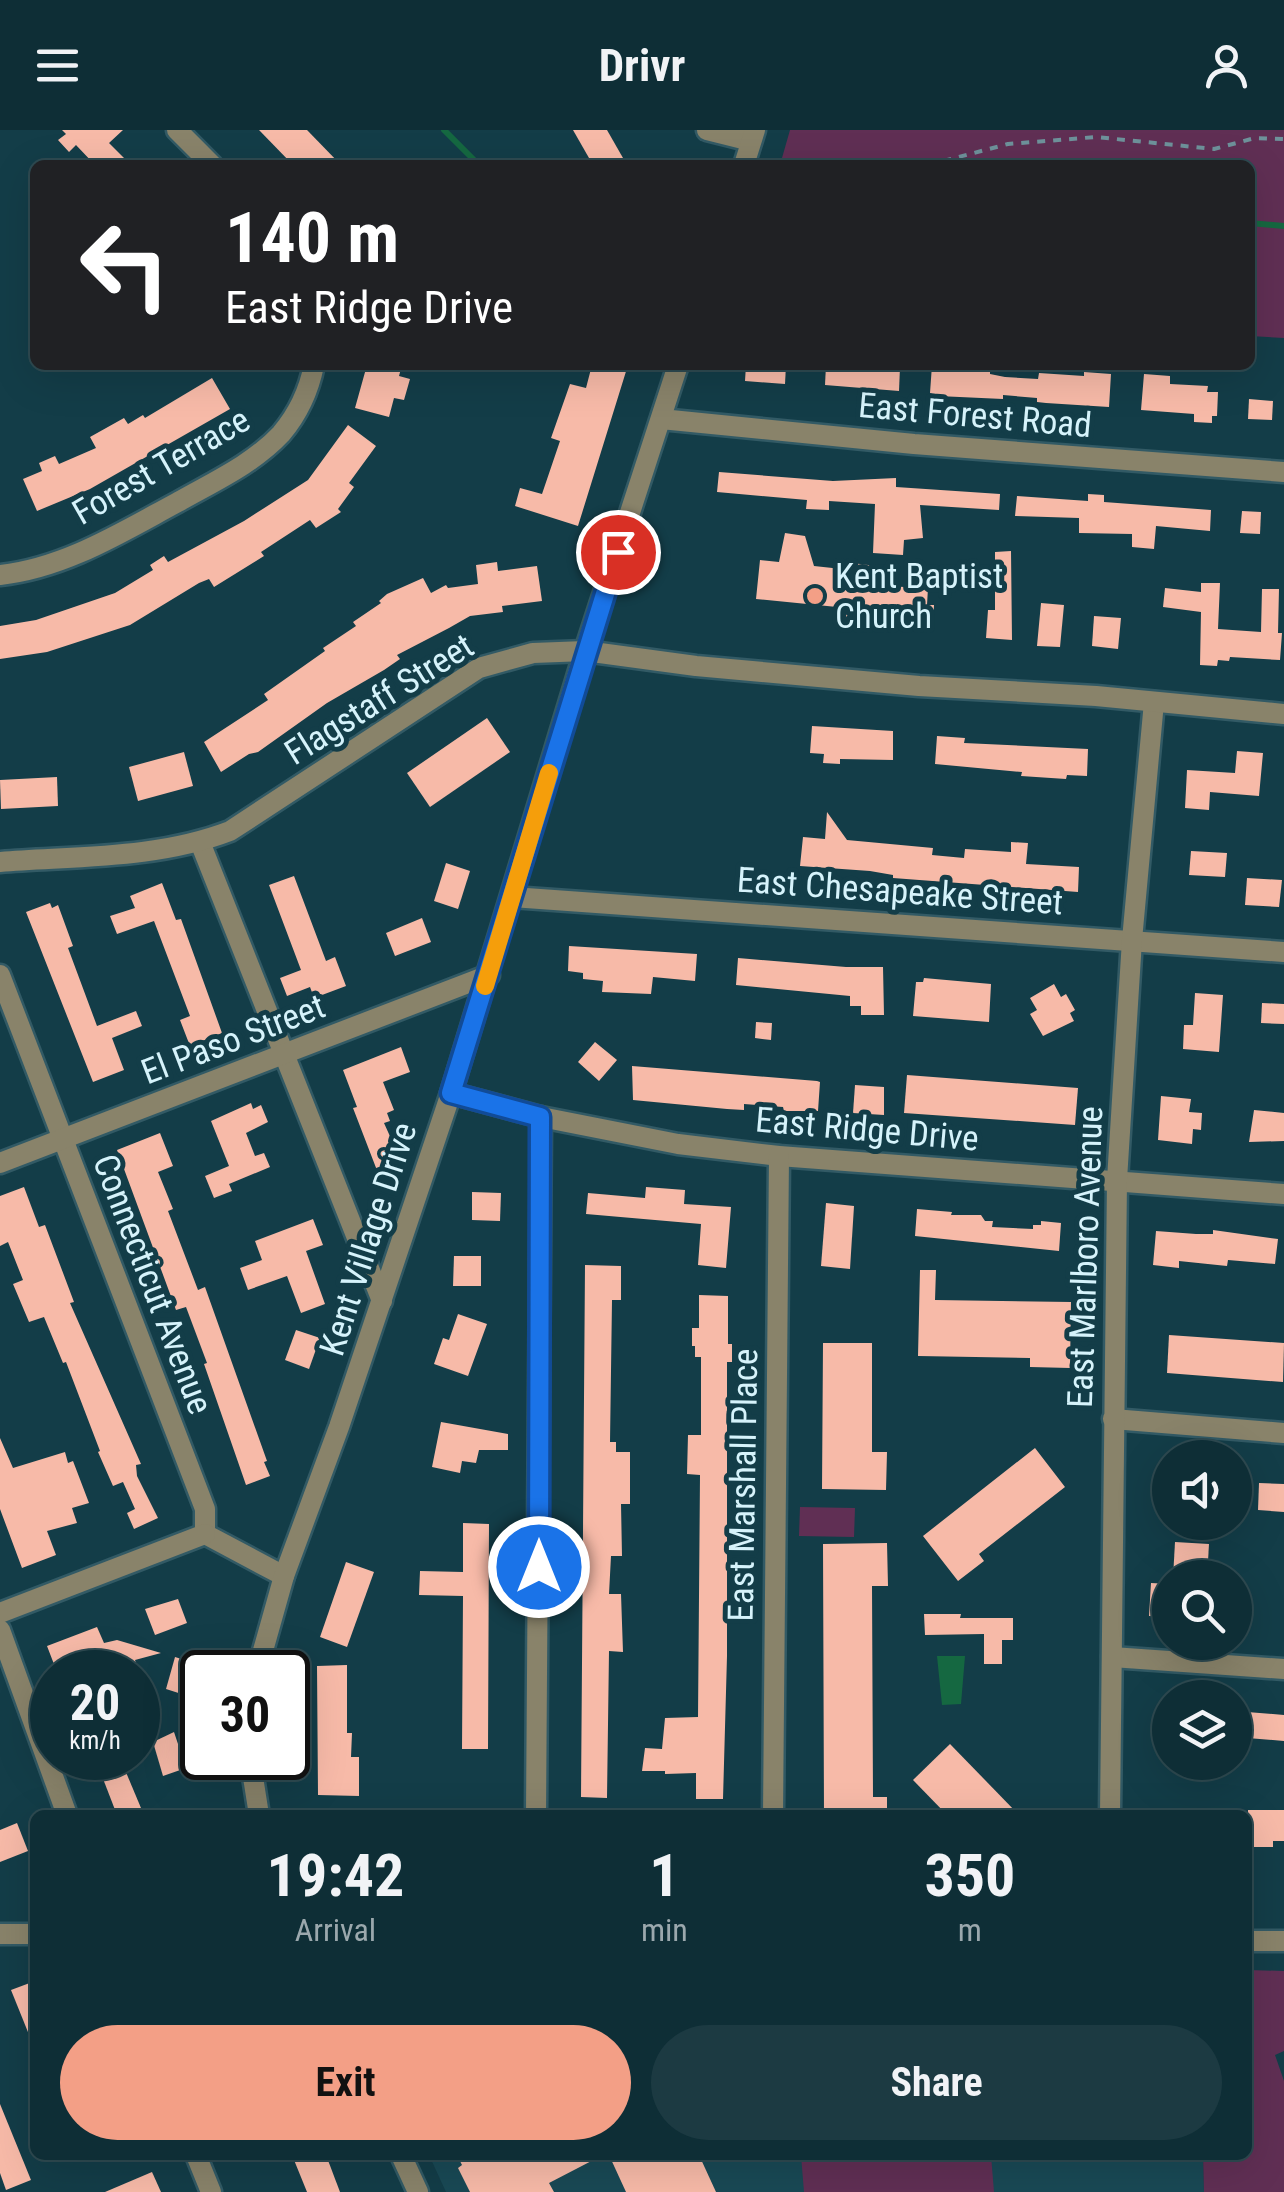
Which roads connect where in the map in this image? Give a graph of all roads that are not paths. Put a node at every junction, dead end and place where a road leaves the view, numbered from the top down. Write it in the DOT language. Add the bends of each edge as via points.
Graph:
graph roads {
  1 [pos="177,130"];
  2 [pos="707,130"];
  3 [pos="753,136"];
  4 [pos="207,160"];
  5 [pos="746,160"];
  6 [pos="313,370"];
  7 [pos="676,370"];
  8 [pos="661,419"];
  9 [pos="1284,472"];
  10 [pos="0,575"];
  11 [pos="585,651"];
  12 [pos="1154,702"];
  13 [pos="1284,714"];
  14 [pos="200,842"];
  15 [pos="0,862"];
  16 [pos="512,897"];
  17 [pos="1132,940"];
  18 [pos="1284,952"];
  19 [pos="0,975"];
  20 [pos="489,975"];
  21 [pos="283,1056"];
  22 [pos="451,1093"];
  23 [pos="540,1117"];
  24 [pos="62,1139"];
  25 [pos="779,1156"];
  26 [pos="0,1163"];
  27 [pos="1117,1180"];
  28 [pos="1284,1194"];
  29 [pos="382,1301"];
  30 [pos="1113,1419"];
  31 [pos="1284,1432"];
  32 [pos="205,1534"];
  33 [pos="284,1576"];
  34 [pos="0,1614"];
  35 [pos="0,1630"];
  36 [pos="263,1650"];
  37 [pos="1112,1657"];
  38 [pos="1284,1669"];
  39 [pos="253,1780"];
  40 [pos="64,1810"];
  41 [pos="258,1810"];
  42 [pos="536,1810"];
  43 [pos="772,1810"];
  44 [pos="1110,1810"];
  45 [pos="0,1934"];
  46 [pos="30,1934"];
  47 [pos="1252,1940"];
  48 [pos="1284,1941"];
  49 [pos="198,2160"];
  50 [pos="402,2160"];
  51 [pos="210,2192"];
  52 [pos="418,2192"];
  1 -- 4 [label="street"];
  2 -- 3 [label="street"];
  3 -- 5 [label="street"];
  6 -- 10 [label="street, Forest Terrace" via="298,409 253,459 106,542"];
  7 -- 8 [label="street, Kent Village Drive"];
  8 -- 9 [label="street, East Forest Road"];
  8 -- 11 [label="street, Kent Village Drive"];
  11 -- 12 [label="street, Flagstaff Street" via="919,686"];
  11 -- 14 [label="street, Flagstaff Street" via="533,653 479,668 253,818"];
  11 -- 16 [label="street, Kent Village Drive"];
  12 -- 13 [label="street, Flagstaff Street"];
  12 -- 17 [label="street, East Marlboro Avenue"];
  14 -- 15 [label="street, Flagstaff Street"];
  14 -- 21 [label="street"];
  16 -- 17 [label="street, East Chesapeake Street"];
  16 -- 20 [label="street, Kent Village Drive"];
  17 -- 18 [label="street, East Chesapeake Street"];
  17 -- 27 [label="street, East Marlboro Avenue"];
  19 -- 24 [label="street, Connecticut Avenue"];
  20 -- 21 [label="street, El Paso Street"];
  20 -- 22 [label="street, Kent Village Drive"];
  21 -- 24 [label="street, El Paso Street"];
  21 -- 29 [label="street"];
  22 -- 23 [label="street, East Ridge Drive"];
  22 -- 29 [label="street, Kent Village Drive"];
  23 -- 25 [label="street, East Ridge Drive"];
  23 -- 42 [label="street"];
  24 -- 26 [label="street, El Paso Street"];
  24 -- 32 [label="street, Connecticut Avenue" via="206,1509"];
  25 -- 27 [label="street, East Ridge Drive"];
  25 -- 43 [label="street, East Marshall Place"];
  27 -- 28 [label="street, East Ridge Drive"];
  27 -- 30 [label="street, East Marlboro Avenue"];
  29 -- 33 [label="street, Kent Village Drive"];
  30 -- 31 [label="street"];
  30 -- 37 [label="street, East Marlboro Avenue"];
  32 -- 33 [label="street"];
  32 -- 34 [label="street"];
  33 -- 36 [label="street, Kent Village Drive"];
  35 -- 40 [label="street"];
  37 -- 38 [label="street"];
  37 -- 44 [label="street, East Marlboro Avenue"];
  39 -- 41 [label="street"];
  45 -- 46 [label="street"];
  47 -- 48 [label="street"];
  49 -- 51 [label="street"];
  50 -- 52 [label="street"];
}
